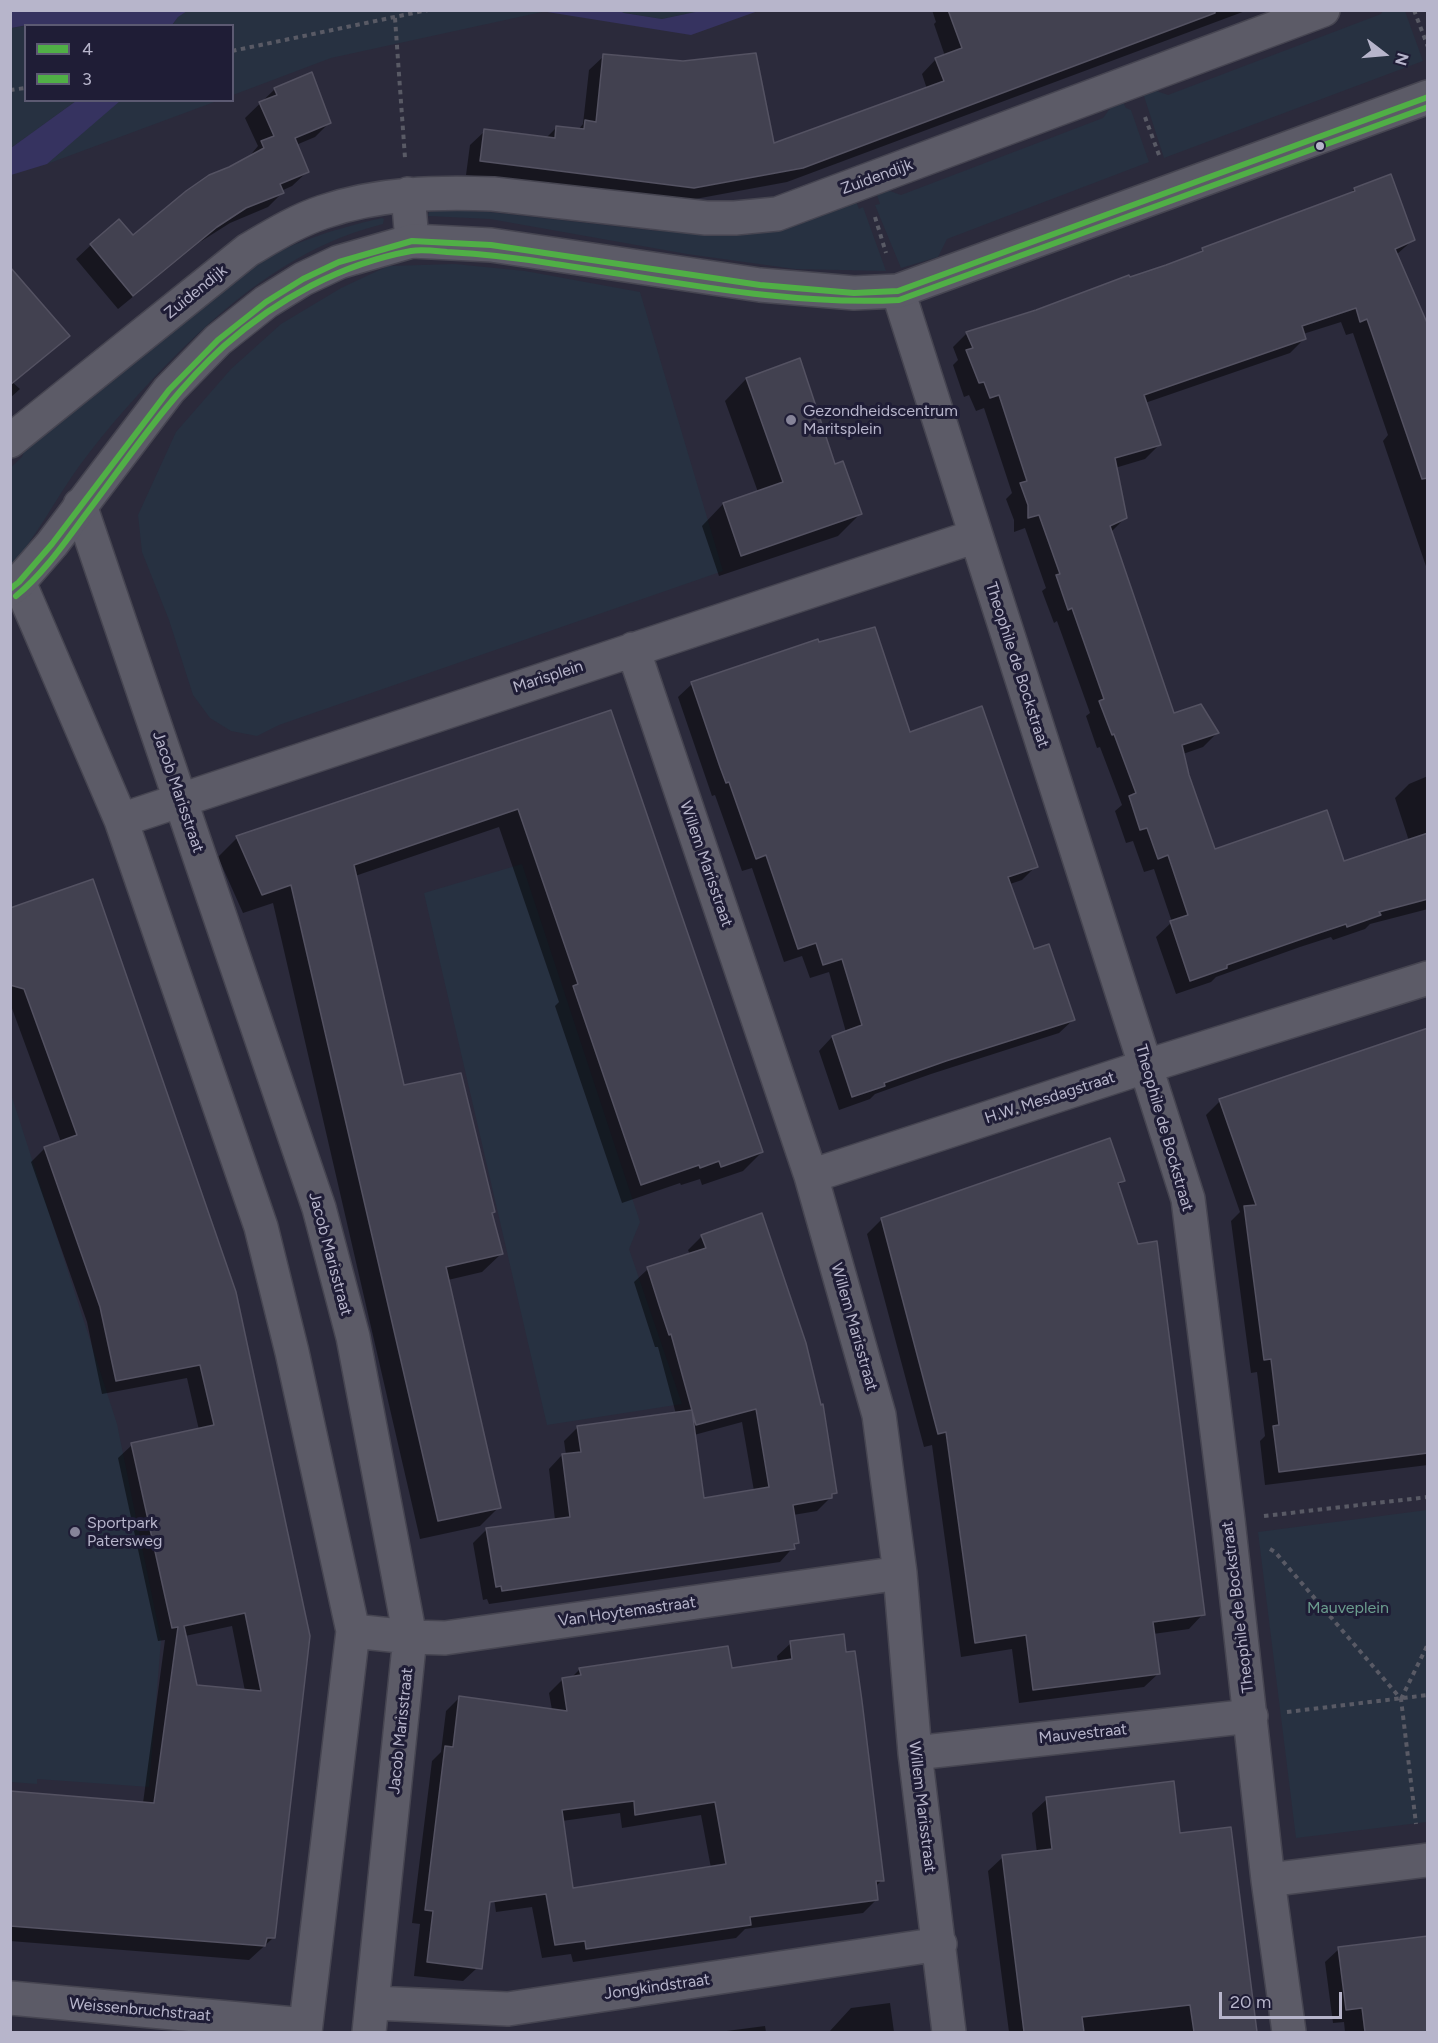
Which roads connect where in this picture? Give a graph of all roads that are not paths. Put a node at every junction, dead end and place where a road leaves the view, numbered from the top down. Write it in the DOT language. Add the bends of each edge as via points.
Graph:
graph roads {
  1 [pos="1323,10"];
  2 [pos="1428,97"];
  3 [pos="408,194"];
  4 [pos="412,241"];
  5 [pos="898,291"];
  6 [pos="10,441"];
  7 [pos="80,505"];
  8 [pos="976,536"];
  9 [pos="15,586"];
  10 [pos="633,649"];
  11 [pos="181,798"];
  12 [pos="121,820"];
  13 [pos="1428,978"];
  14 [pos="1147,1066"];
  15 [pos="811,1176"];
  16 [pos="900,1573"];
  17 [pos="353,1631"];
  18 [pos="410,1637"];
  19 [pos="1251,1716"];
  20 [pos="915,1753"];
  21 [pos="1424,1860"];
  22 [pos="1268,1880"];
  23 [pos="940,1944"];
  24 [pos="10,1998"];
  25 [pos="371,2018"];
  26 [pos="305,2029"];
  27 [pos="949,2032"];
  28 [pos="1289,2032"];
  1 -- 3 [label="street, Zuidendijk" via="777,214 705,218 493,194"];
  2 -- 5 [label="street"];
  3 -- 4 [label="street"];
  3 -- 6 [label="street, Zuidendijk" via="323,212 248,250"];
  4 -- 5 [label="street" via="491,245 760,285 854,293"];
  4 -- 7 [label="street" via="339,262 303,279 218,340 169,390"];
  5 -- 8 [label="street, Theophile de Bockstraat"];
  7 -- 9 [label="street"];
  7 -- 11 [label="street, Jacob Marisstraat"];
  8 -- 10 [label="street, Marisplein"];
  8 -- 14 [label="street, Theophile de Bockstraat"];
  9 -- 12 [label="street"];
  10 -- 11 [label="street, Marisplein"];
  10 -- 15 [label="street, Willem Marisstraat"];
  11 -- 12 [label="street, Marisplein"];
  11 -- 18 [label="street, Jacob Marisstraat" via="319,1208 353,1337"];
  12 -- 17 [label="street" via="261,1227"];
  13 -- 14 [label="street, H.W. Mesdagstraat"];
  14 -- 15 [label="street, H.W. Mesdagstraat"];
  14 -- 19 [label="street, Theophile de Bockstraat" via="1188,1199"];
  15 -- 16 [label="street, Willem Marisstraat" via="879,1416"];
  16 -- 18 [label="street, Van Hoytemastraat" via="445,1638"];
  16 -- 20 [label="street, Willem Marisstraat"];
  17 -- 18 [label="street, Van Hoytemastraat"];
  17 -- 26 [label="street"];
  18 -- 25 [label="street, Jacob Marisstraat"];
  19 -- 20 [label="street, Mauvestraat"];
  19 -- 22 [label="street, Theophile de Bockstraat"];
  20 -- 23 [label="street, Willem Marisstraat"];
  21 -- 22 [label="street"];
  22 -- 28 [label="street, Theophile de Bockstraat"];
  23 -- 25 [label="street, Jongkindstraat" via="508,2009"];
  23 -- 27 [label="street, Willem Marisstraat"];
  24 -- 26 [label="street, Weissenbruchstraat"];
}
